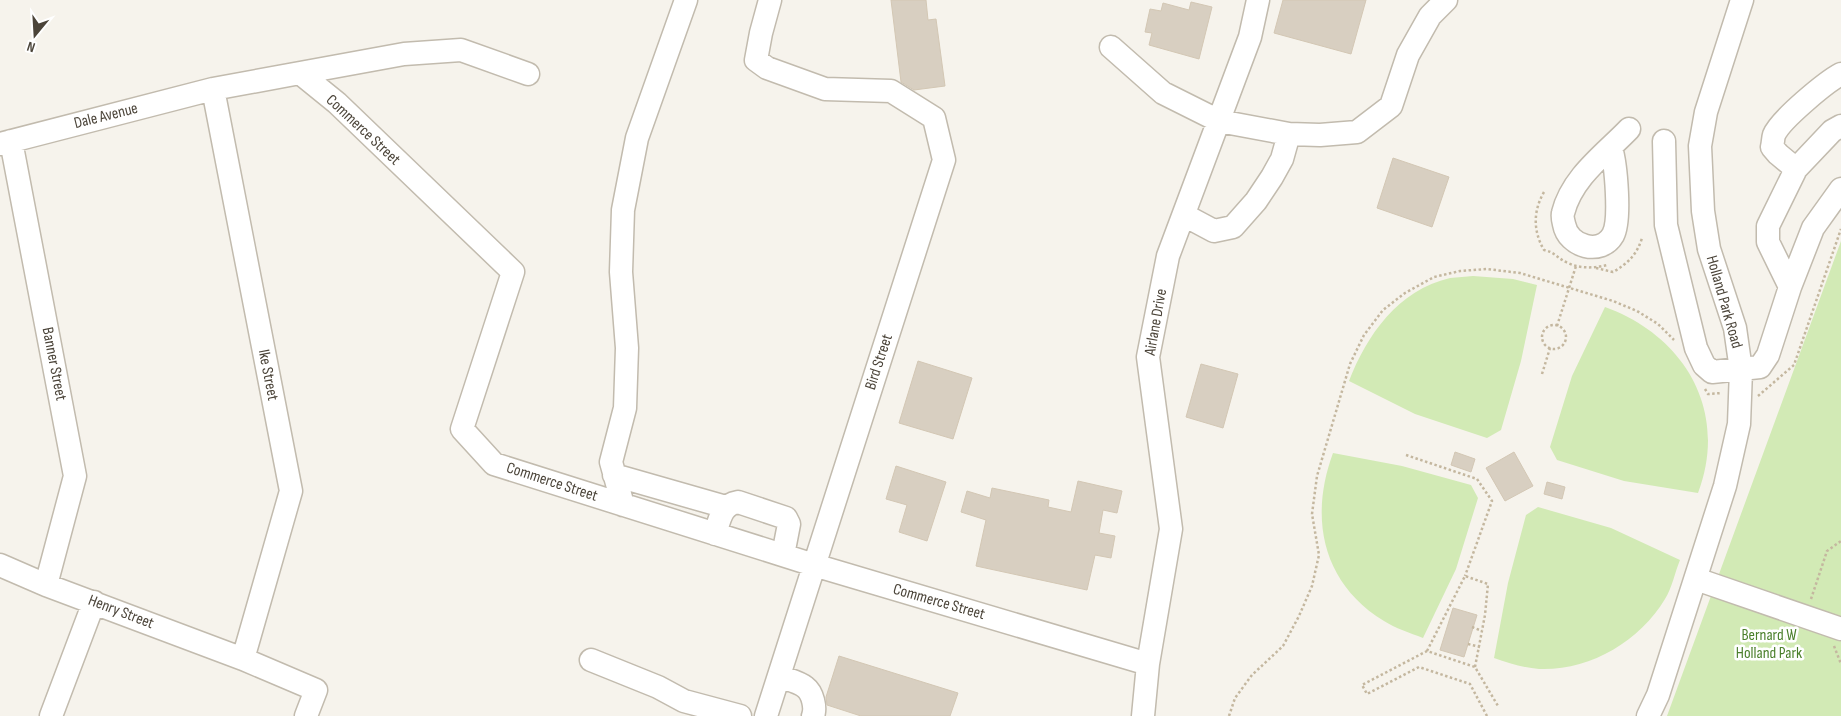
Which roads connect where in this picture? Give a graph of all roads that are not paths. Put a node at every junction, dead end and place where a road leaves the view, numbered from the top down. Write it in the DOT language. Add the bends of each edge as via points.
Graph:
graph roads {
  1 [pos="686,0"];
  2 [pos="770,0"];
  3 [pos="1258,0"];
  4 [pos="1446,0"];
  5 [pos="1742,0"];
  6 [pos="1111,47"];
  7 [pos="300,73"];
  8 [pos="528,74"];
  9 [pos="1841,74"];
  10 [pos="213,89"];
  11 [pos="1219,121"];
  12 [pos="1841,126"];
  13 [pos="1629,129"];
  14 [pos="1289,134"];
  15 [pos="1664,141"];
  16 [pos="5,143"];
  17 [pos="1610,148"];
  18 [pos="1796,169"];
  19 [pos="1841,189"];
  20 [pos="1184,215"];
  21 [pos="1790,287"];
  22 [pos="1741,370"];
  23 [pos="614,475"];
  24 [pos="623,505"];
  25 [pos="726,508"];
  26 [pos="715,534"];
  27 [pos="783,555"];
  28 [pos="0,565"];
  29 [pos="814,566"];
  30 [pos="1696,579"];
  31 [pos="46,584"];
  32 [pos="94,602"];
  33 [pos="1841,629"];
  34 [pos="243,659"];
  35 [pos="591,660"];
  36 [pos="1148,664"];
  37 [pos="779,676"];
  38 [pos="51,716"];
  39 [pos="306,716"];
  40 [pos="740,716"];
  41 [pos="766,716"];
  42 [pos="813,716"];
  43 [pos="1143,716"];
  44 [pos="1648,716"];
  1 -- 23 [label="street" via="637,138 623,210 621,272 627,348 625,408 611,462"];
  2 -- 29 [label="street, Bird Street" via="756,60 767,68 825,88 890,91 934,118 944,160"];
  3 -- 11 [label="street, Airlane Drive" via="1250,37"];
  4 -- 14 [label="street" via="1430,16 1408,54 1391,106 1358,132"];
  5 -- 22 [label="street, Holland Park Road" via="1706,112 1700,146 1703,212 1708,240 1735,328"];
  6 -- 11 [label="street" via="1163,94"];
  7 -- 8 [label="street" via="404,54 461,50"];
  7 -- 10 [label="street"];
  7 -- 24 [label="street, Commerce Street" via="336,103 513,272 462,429 494,464"];
  9 -- 18 [label="street" via="1799,107 1774,135 1772,147"];
  10 -- 16 [label="street, Dale Avenue"];
  10 -- 34 [label="street, Ike Street" via="291,492"];
  11 -- 14 [label="street"];
  11 -- 20 [label="street, Airlane Drive"];
  12 -- 18 [label="street" via="1832,131"];
  13 -- 17 [label="street"];
  14 -- 20 [label="street" via="1282,160 1272,177 1233,227 1214,231"];
  15 -- 22 [label="street" via="1666,225 1696,348 1704,365 1712,372"];
  16 -- 31 [label="street, Banner Street" via="75,476"];
  18 -- 21 [label="street" via="1768,226 1768,242"];
  19 -- 21 [label="street" via="1813,228"];
  20 -- 36 [label="street, Airlane Drive" via="1168,256 1148,357 1171,529"];
  21 -- 22 [label="street" via="1768,355 1760,367"];
  22 -- 30 [label="street, Holland Park Road" via="1739,424 1725,486"];
  23 -- 24 [label="street"];
  23 -- 25 [label="street"];
  24 -- 26 [label="street, Commerce Street"];
  25 -- 26 [label="street"];
  25 -- 27 [label="street" via="730,503 738,502 786,518 789,524"];
  26 -- 27 [label="street, Commerce Street"];
  27 -- 29 [label="street, Commerce Street"];
  28 -- 31 [label="street, Henry Street"];
  29 -- 36 [label="street, Commerce Street"];
  29 -- 37 [label="street, Bird Street"];
  30 -- 33 [label="street"];
  30 -- 44 [label="street, Holland Park Road"];
  31 -- 32 [label="street, Henry Street"];
  32 -- 34 [label="street, Henry Street"];
  32 -- 38 [label="street"];
  34 -- 39 [label="street, Henry Street" via="316,690"];
  35 -- 40 [label="street" via="684,701"];
  36 -- 43 [label="street, Airlane Drive"];
  37 -- 41 [label="street, Bird Street"];
  37 -- 42 [label="street" via="805,687 816,709"];
}
